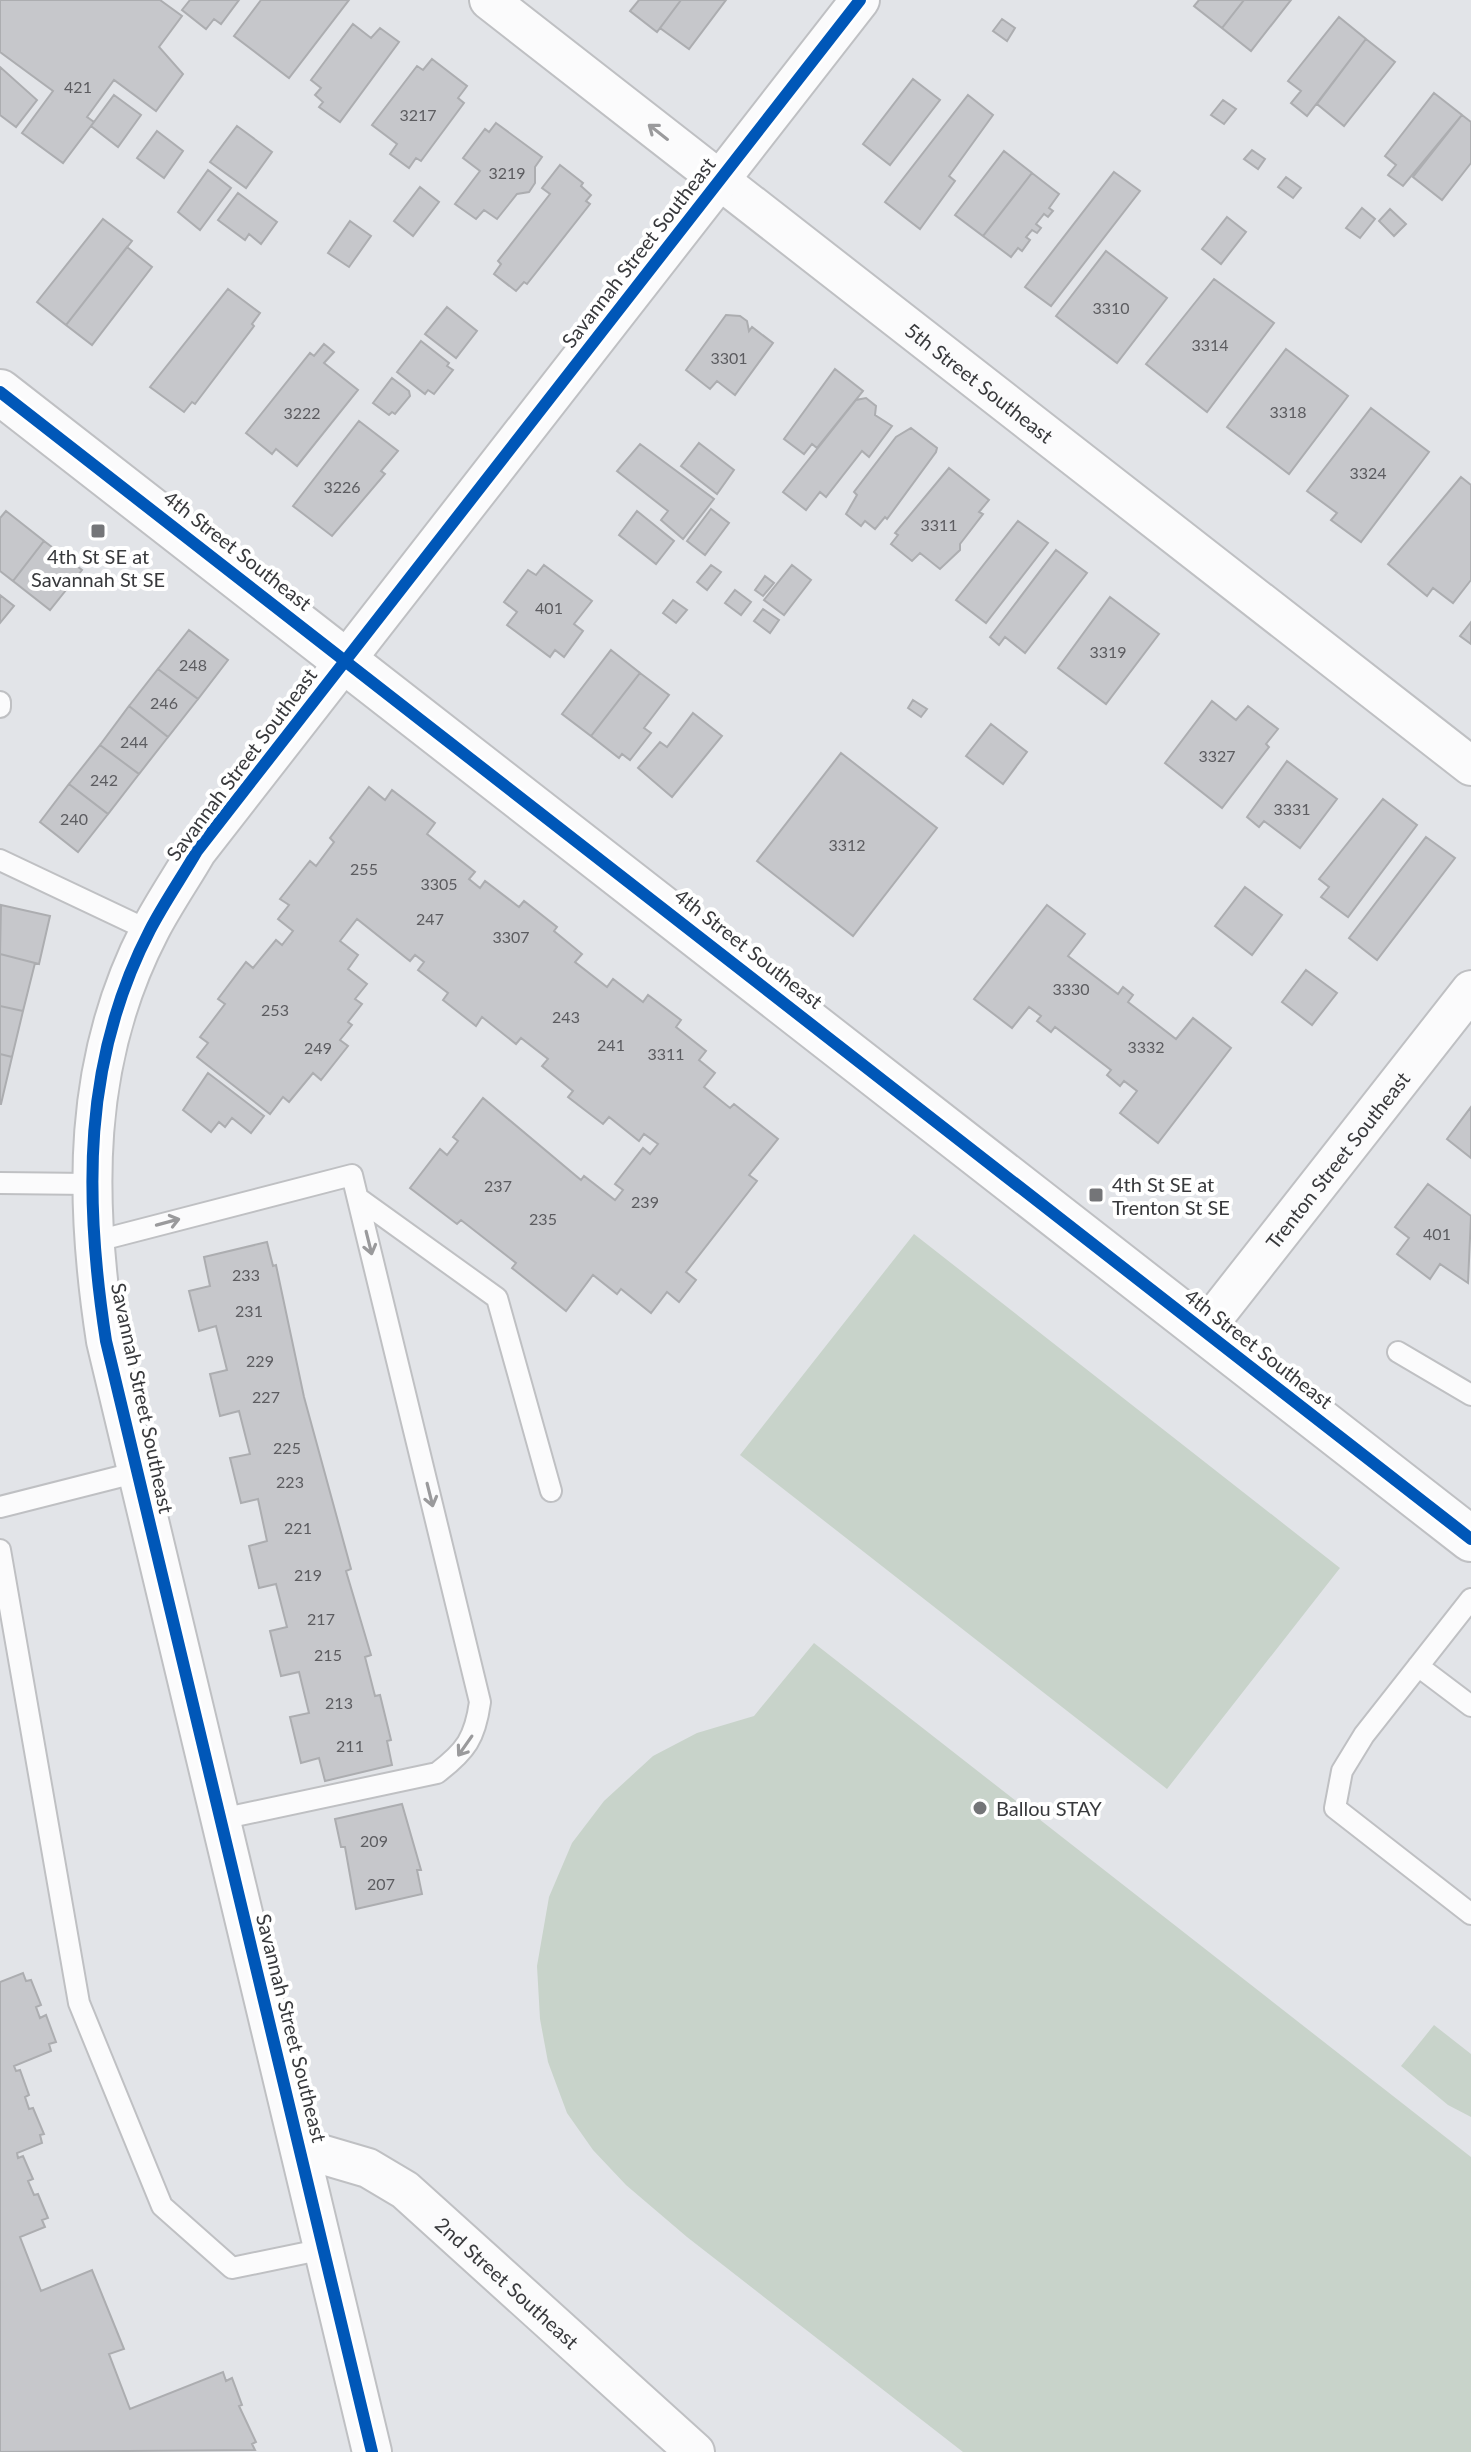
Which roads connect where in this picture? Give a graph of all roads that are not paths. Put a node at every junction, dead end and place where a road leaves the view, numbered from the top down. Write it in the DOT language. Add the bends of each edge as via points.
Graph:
graph roads {
  1 [pos="489,0"];
  2 [pos="860,0"];
  3 [pos="719,180"];
  4 [pos="0,392"];
  5 [pos="345,658"];
  6 [pos="1471,766"];
  7 [pos="0,860"];
  8 [pos="150,931"];
  9 [pos="1471,990"];
  10 [pos="0,1183"];
  11 [pos="90,1184"];
  12 [pos="358,1198"];
  13 [pos="93,1242"];
  14 [pos="1204,1330"];
  15 [pos="1398,1352"];
  16 [pos="1471,1395"];
  17 [pos="138,1472"];
  18 [pos="551,1491"];
  19 [pos="0,1507"];
  20 [pos="1471,1539"];
  21 [pos="0,1550"];
  22 [pos="1471,1599"];
  23 [pos="1418,1666"];
  24 [pos="1471,1706"];
  25 [pos="221,1819"];
  26 [pos="1471,1914"];
  27 [pos="300,2148"];
  28 [pos="324,2249"];
  29 [pos="372,2452"];
  30 [pos="695,2452"];
  3 -- 1 [label="street, 5th Street Southeast, one-way"];
  2 -- 3 [label="street, Savannah Street Southeast"];
  3 -- 5 [label="street, Savannah Street Southeast"];
  3 -- 6 [label="street, 5th Street Southeast"];
  4 -- 5 [label="street, 4th Street Southeast"];
  5 -- 8 [label="street, Savannah Street Southeast" via="197,851"];
  5 -- 14 [label="street, 4th Street Southeast"];
  7 -- 8 [label="lane"];
  8 -- 11 [label="street, Savannah Street Southeast" via="103,1063"];
  9 -- 14 [label="street, Trenton Street Southeast"];
  10 -- 11 [label="lane"];
  11 -- 13 [label="street, Savannah Street Southeast"];
  13 -- 12 [label="lane, one-way" via="352,1175"];
  12 -- 18 [label="lane" via="497,1298"];
  12 -- 25 [label="lane, one-way" via="480,1702 476,1730 458,1757 437,1773"];
  13 -- 17 [label="street, Savannah Street Southeast" via="106,1341"];
  14 -- 20 [label="street, 4th Street Southeast"];
  15 -- 16 [label="lane"];
  17 -- 19 [label="lane"];
  17 -- 25 [label="street, Savannah Street Southeast"];
  21 -- 28 [label="lane" via="79,2003 162,2206 232,2268"];
  22 -- 23 [label="lane"];
  23 -- 24 [label="lane"];
  23 -- 26 [label="lane" via="1342,1771 1335,1808"];
  25 -- 27 [label="street, Savannah Street Southeast"];
  27 -- 28 [label="street, Savannah Street Southeast"];
  27 -- 30 [label="street, 2nd Street Southeast" via="368,2168 405,2190"];
  28 -- 29 [label="street, Savannah Street Southeast"];
}
